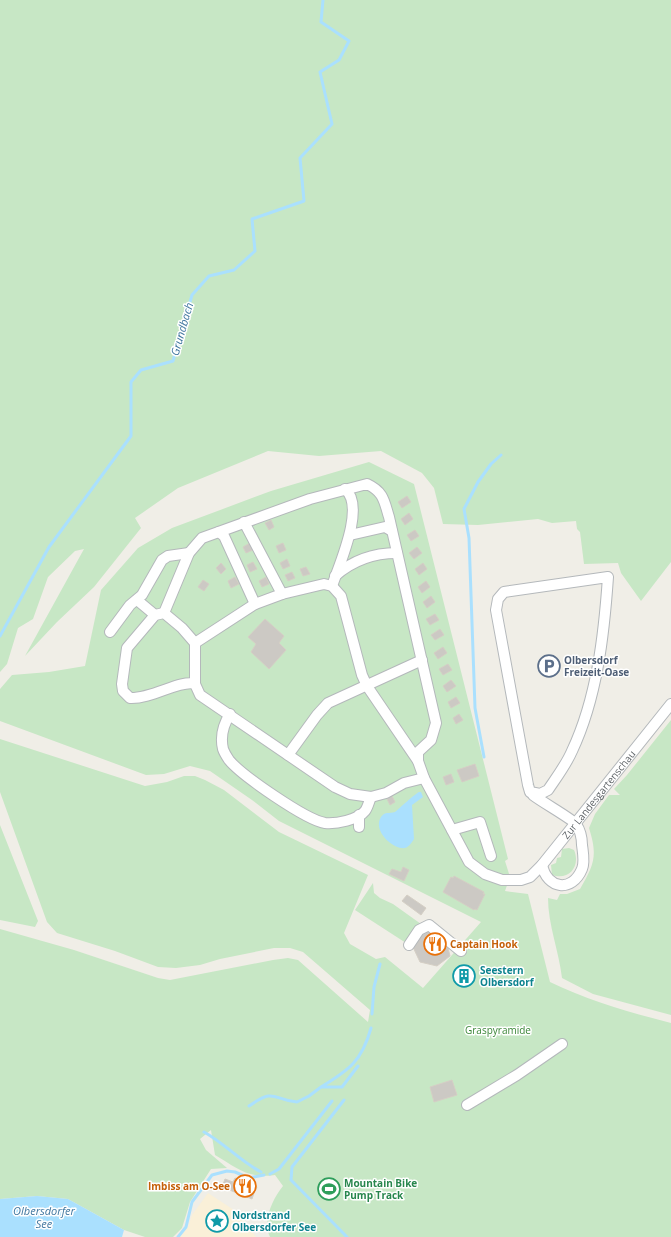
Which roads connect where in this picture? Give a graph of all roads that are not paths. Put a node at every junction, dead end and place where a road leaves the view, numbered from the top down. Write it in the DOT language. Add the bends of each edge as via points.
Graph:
graph roads {
  1 [pos="345,488"];
  2 [pos="244,522"];
  3 [pos="392,531"];
  4 [pos="219,532"];
  5 [pos="350,535"];
  6 [pos="189,553"];
  7 [pos="397,553"];
  8 [pos="335,576"];
  9 [pos="332,586"];
  10 [pos="282,594"];
  11 [pos="137,600"];
  12 [pos="255,604"];
  13 [pos="159,614"];
  14 [pos="110,632"];
  15 [pos="195,643"];
  16 [pos="422,660"];
  17 [pos="195,684"];
  18 [pos="367,686"];
  19 [pos="671,704"];
  20 [pos="230,714"];
  21 [pos="288,754"];
  22 [pos="418,761"];
  23 [pos="424,778"];
  24 [pos="548,790"];
  25 [pos="533,795"];
  26 [pos="371,797"];
  27 [pos="560,814"];
  28 [pos="359,815"];
  29 [pos="576,824"];
  30 [pos="359,827"];
  31 [pos="452,830"];
  32 [pos="491,856"];
  33 [pos="542,865"];
  34 [pos="409,945"];
  35 [pos="461,951"];
  36 [pos="562,1044"];
  37 [pos="467,1104"];
  1 -- 2 [label="street"];
  1 -- 3 [label="street" via="367,484 382,494"];
  1 -- 5 [label="street" via="354,507"];
  2 -- 4 [label="street"];
  2 -- 10 [label="street"];
  3 -- 5 [label="street" via="386,527"];
  3 -- 7 [label="street"];
  4 -- 6 [label="street" via="202,538"];
  4 -- 12 [label="street" via="224,536"];
  5 -- 8 [label="street"];
  6 -- 11 [label="street" via="168,556 162,560"];
  6 -- 13 [label="street"];
  7 -- 8 [label="street" via="362,558"];
  7 -- 16 [label="street"];
  8 -- 9 [label="street"];
  9 -- 10 [label="street" via="324,584"];
  9 -- 18 [label="street" via="341,596"];
  10 -- 12 [label="street"];
  11 -- 13 [label="street"];
  11 -- 14 [label="street" via="123,613"];
  12 -- 15 [label="street"];
  13 -- 15 [label="street" via="182,628"];
  13 -- 17 [label="street" via="127,648 123,691 130,698 137,698 151,696 189,682"];
  15 -- 17 [label="street"];
  16 -- 18 [label="street"];
  16 -- 22 [label="street" via="436,723 431,740 418,752"];
  17 -- 20 [label="street" via="200,695"];
  18 -- 21 [label="street" via="328,703"];
  18 -- 22 [label="street"];
  19 -- 29 [label="street, Zur Landesgartenschau"];
  20 -- 21 [label="street"];
  20 -- 28 [label="street" via="222,733 224,750 228,760 256,782 302,813 324,823 339,822"];
  21 -- 26 [label="street" via="335,787 350,794"];
  22 -- 23 [label="street"];
  23 -- 26 [label="street" via="404,783 386,793"];
  23 -- 31 [label="street"];
  24 -- 24 [label="street" via="572,752 588,712 604,630 608,577 504,592 498,599 496,610 528,785 530,792 536,794"];
  24 -- 27 [label="street"];
  25 -- 27 [label="street"];
  26 -- 28 [label="street" via="365,811"];
  27 -- 29 [label="street"];
  28 -- 30 [label="street"];
  29 -- 33 [label="street, Zur Landesgartenschau"];
  29 -- 33 [label="street" via="583,851 582,868 578,876 568,884 555,885 548,879"];
  31 -- 32 [label="street" via="480,822"];
  31 -- 33 [label="street, Zur Landesgartenschau" via="469,862 485,874 502,880 521,880 530,877"];
  34 -- 35 [label="street" via="419,930 429,926"];
  36 -- 37 [label="street"];
}
